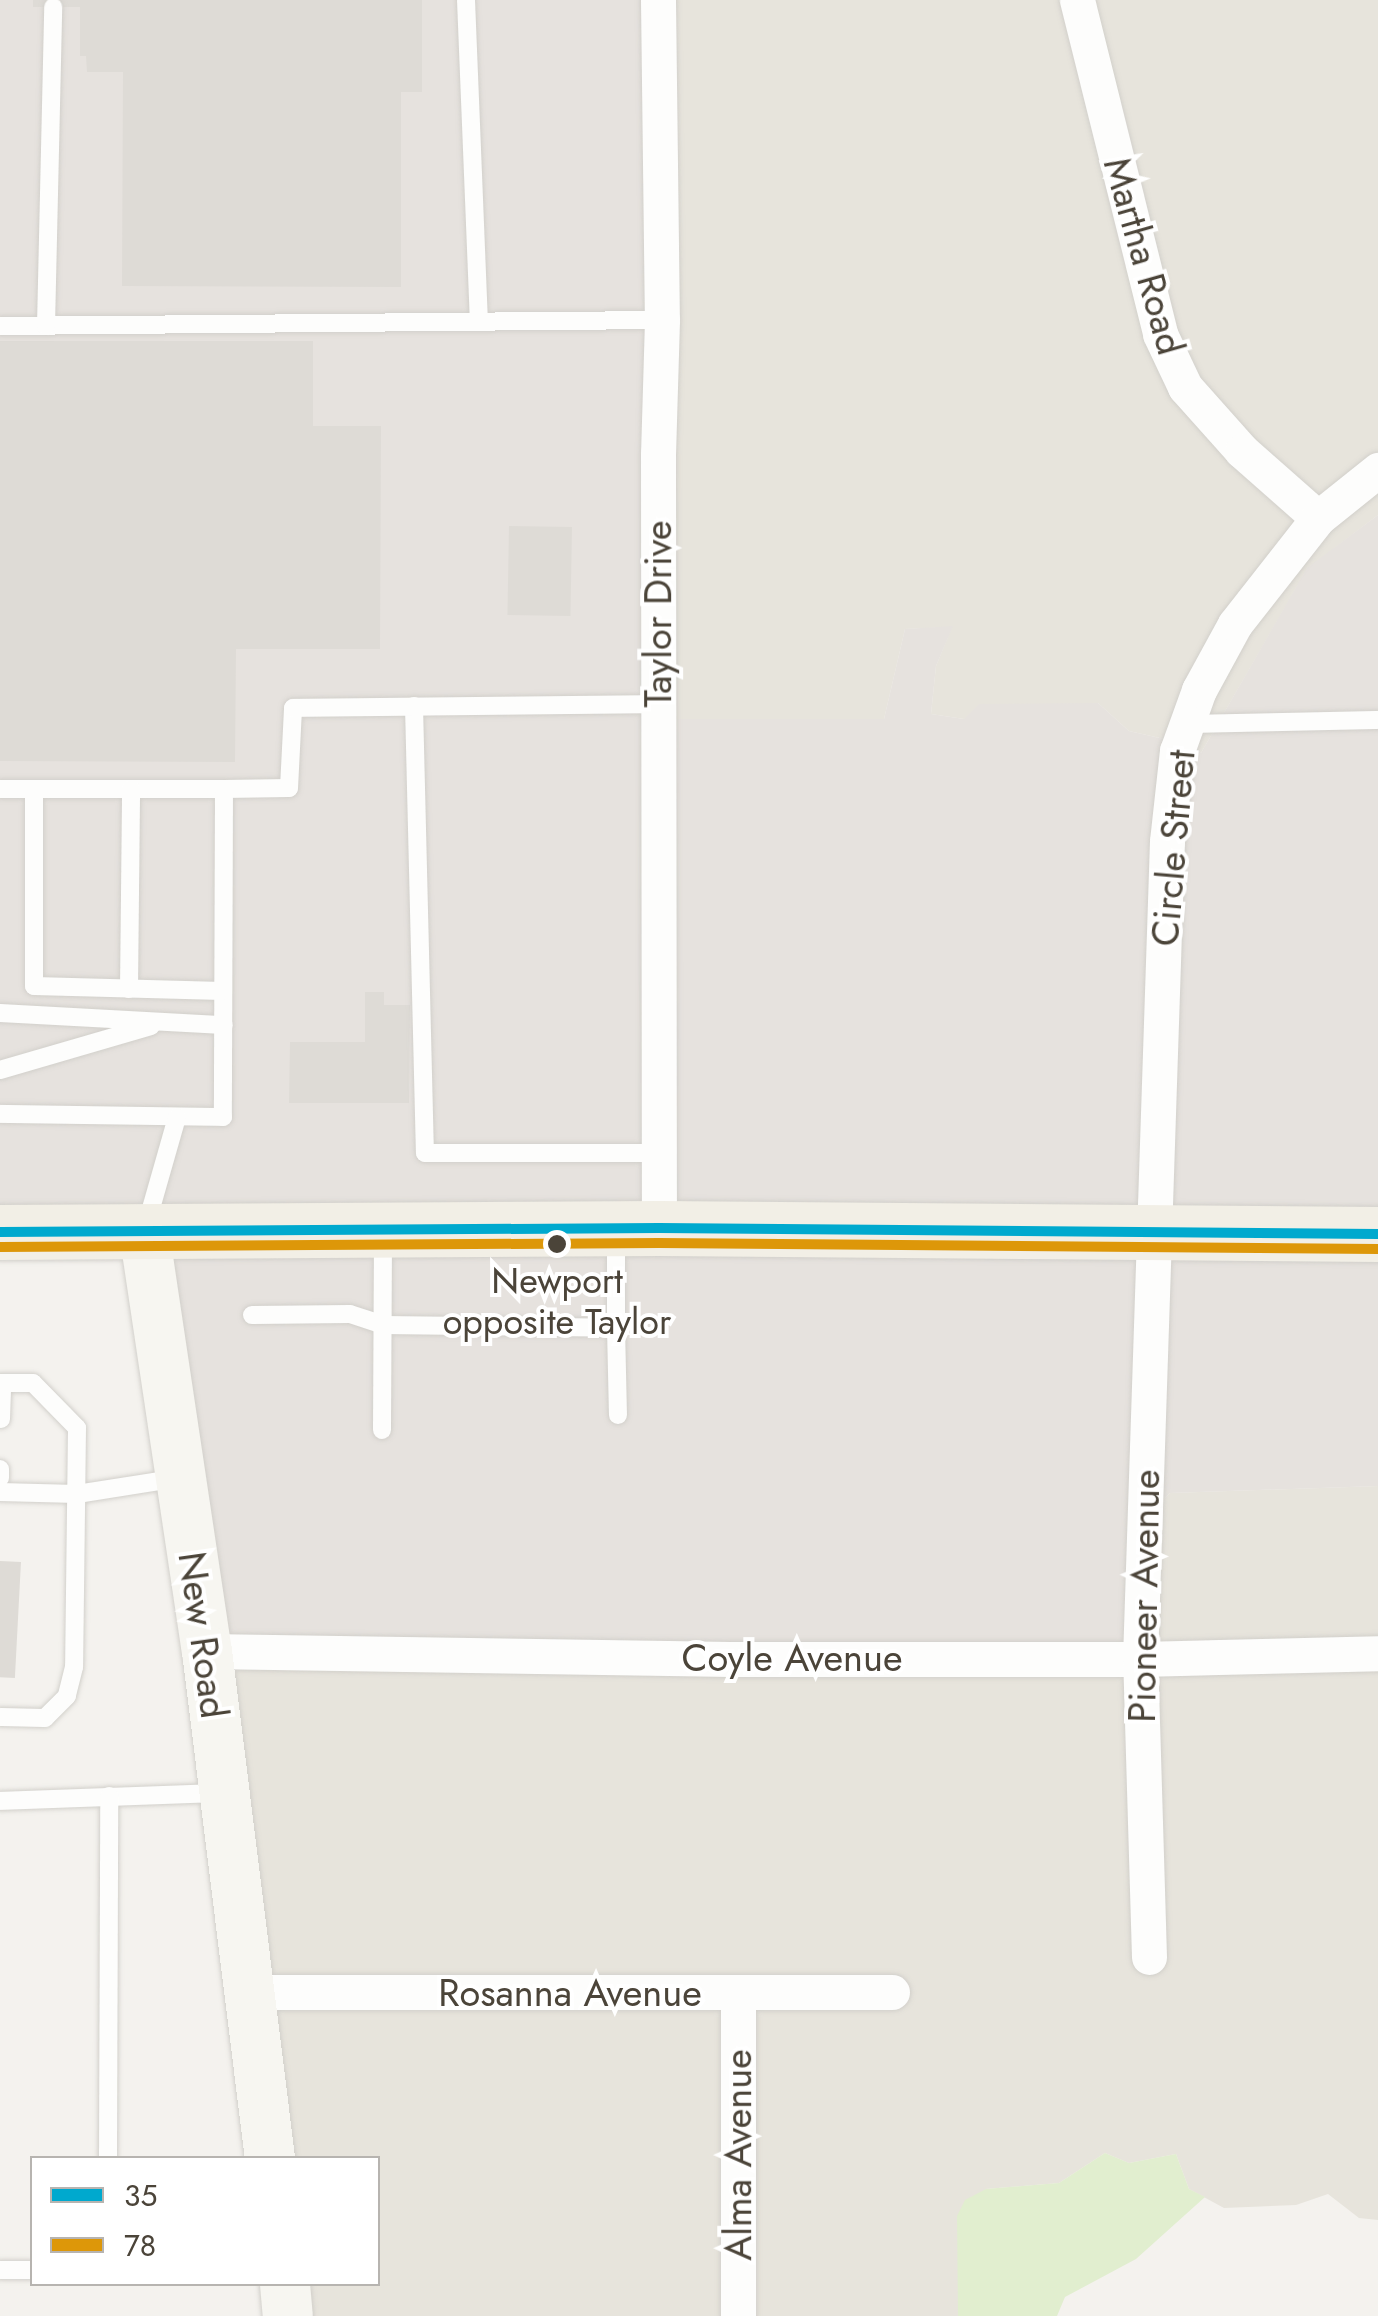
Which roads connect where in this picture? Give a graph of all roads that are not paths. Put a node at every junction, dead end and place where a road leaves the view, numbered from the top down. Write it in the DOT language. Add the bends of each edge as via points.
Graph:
graph roads {
  1 [pos="466,0"];
  2 [pos="658,0"];
  3 [pos="1077,0"];
  4 [pos="53,7"];
  5 [pos="662,320"];
  6 [pos="478,322"];
  7 [pos="0,326"];
  8 [pos="46,326"];
  9 [pos="1378,470"];
  10 [pos="1318,518"];
  11 [pos="658,704"];
  12 [pos="414,706"];
  13 [pos="1378,720"];
  14 [pos="1187,724"];
  15 [pos="34,789"];
  16 [pos="131,789"];
  17 [pos="224,789"];
  18 [pos="0,790"];
  19 [pos="129,989"];
  20 [pos="224,991"];
  21 [pos="0,1013"];
  22 [pos="166,1022"];
  23 [pos="224,1025"];
  24 [pos="0,1070"];
  25 [pos="0,1114"];
  26 [pos="177,1117"];
  27 [pos="662,1153"];
  28 [pos="638,1229"];
  29 [pos="144,1231"];
  30 [pos="0,1232"];
  31 [pos="383,1232"];
  32 [pos="1378,1234"];
  33 [pos="1152,1236"];
  34 [pos="252,1315"];
  35 [pos="383,1325"];
  36 [pos="616,1328"];
  37 [pos="1,1383"];
  38 [pos="618,1415"];
  39 [pos="1,1419"];
  40 [pos="382,1430"];
  41 [pos="0,1468"];
  42 [pos="0,1478"];
  43 [pos="181,1478"];
  44 [pos="0,1492"];
  45 [pos="77,1494"];
  46 [pos="206,1651"];
  47 [pos="1378,1653"];
  48 [pos="1140,1659"];
  49 [pos="0,1717"];
  50 [pos="224,1793"];
  51 [pos="110,1796"];
  52 [pos="0,1801"];
  53 [pos="1149,1957"];
  54 [pos="248,1992"];
  55 [pos="892,1992"];
  56 [pos="738,1994"];
  57 [pos="108,2156"];
  58 [pos="270,2156"];
  59 [pos="0,2270"];
  60 [pos="30,2270"];
  61 [pos="284,2286"];
  62 [pos="288,2316"];
  63 [pos="738,2316"];
  1 -- 6 [label="lane"];
  2 -- 5 [label="street, Taylor Drive"];
  3 -- 10 [label="street, Martha Road" via="1160,334 1184,388"];
  4 -- 8 [label="lane"];
  5 -- 6 [label="lane"];
  5 -- 11 [label="street, Taylor Drive"];
  6 -- 8 [label="lane"];
  7 -- 8 [label="lane"];
  9 -- 10 [label="street, Circle Street"];
  10 -- 14 [label="street, Circle Street" via="1235,624"];
  11 -- 12 [label="lane"];
  11 -- 27 [label="street, Taylor Drive"];
  12 -- 17 [label="lane" via="293,708 288,788"];
  12 -- 27 [label="lane" via="425,1152"];
  13 -- 14 [label="lane"];
  14 -- 33 [label="street, Circle Street" via="1177,751 1167,841"];
  15 -- 16 [label="lane"];
  15 -- 18 [label="lane"];
  15 -- 19 [label="lane" via="34,986"];
  16 -- 17 [label="lane"];
  16 -- 19 [label="lane"];
  17 -- 20 [label="lane"];
  19 -- 20 [label="lane"];
  20 -- 23 [label="lane"];
  21 -- 22 [label="lane"];
  22 -- 23 [label="lane"];
  22 -- 24 [label="lane"];
  23 -- 26 [label="lane" via="223,1117"];
  25 -- 26 [label="lane"];
  26 -- 29 [label="lane, New Road"];
  27 -- 28 [label="street, Taylor Drive"];
  28 -- 31 [label="main road"];
  28 -- 33 [label="main road"];
  28 -- 36 [label="lane"];
  29 -- 30 [label="main road"];
  29 -- 31 [label="main road"];
  29 -- 43 [label="street, New Road"];
  31 -- 35 [label="lane"];
  32 -- 33 [label="main road"];
  33 -- 48 [label="street, Pioneer Avenue"];
  34 -- 35 [label="lane" via="350,1314"];
  35 -- 36 [label="lane"];
  35 -- 40 [label="lane"];
  36 -- 38 [label="lane"];
  37 -- 39 [label="lane"];
  37 -- 45 [label="lane" via="33,1383 77,1428"];
  41 -- 42 [label="lane"];
  43 -- 45 [label="lane"];
  43 -- 46 [label="street, New Road"];
  44 -- 45 [label="lane"];
  45 -- 49 [label="lane" via="74,1666 67,1696 45,1718"];
  46 -- 48 [label="street, Coyle Avenue"];
  46 -- 50 [label="street, New Road"];
  47 -- 48 [label="street, Coyle Avenue"];
  48 -- 53 [label="street, Pioneer Avenue"];
  50 -- 51 [label="lane"];
  50 -- 54 [label="street, New Road"];
  51 -- 52 [label="lane"];
  51 -- 57 [label="lane"];
  54 -- 56 [label="street, Rosanna Avenue"];
  54 -- 58 [label="street, New Road"];
  55 -- 56 [label="street, Rosanna Avenue"];
  56 -- 63 [label="street, Alma Avenue"];
  59 -- 60 [label="lane"];
  61 -- 62 [label="street"];
}
